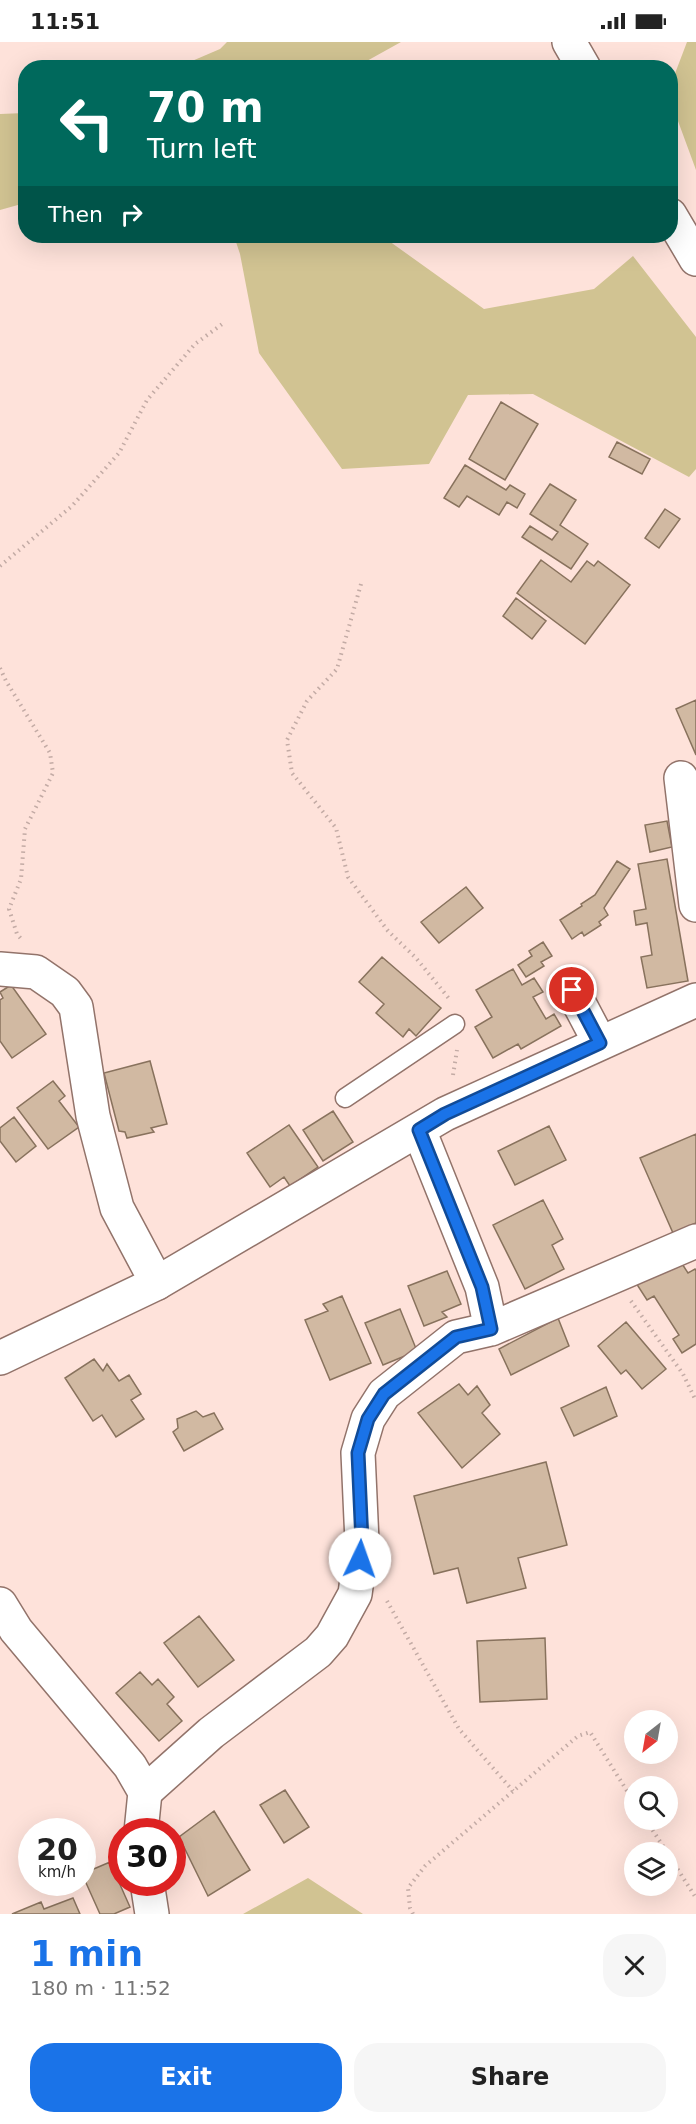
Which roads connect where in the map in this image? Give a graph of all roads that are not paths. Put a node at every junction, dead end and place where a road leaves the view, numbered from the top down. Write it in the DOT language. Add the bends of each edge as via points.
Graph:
graph roads {
  1 [pos="569,42"];
  2 [pos="579,60"];
  3 [pos="678,229"];
  4 [pos="696,259"];
  5 [pos="681,778"];
  6 [pos="696,905"];
  7 [pos="0,969"];
  8 [pos="572,990"];
  9 [pos="696,1000"];
  10 [pos="455,1024"];
  11 [pos="600,1043"];
  12 [pos="345,1098"];
  13 [pos="432,1122"];
  14 [pos="696,1241"];
  15 [pos="157,1283"];
  16 [pos="491,1329"];
  17 [pos="0,1358"];
  18 [pos="5,1625"];
  19 [pos="145,1792"];
  20 [pos="142,1818"];
  21 [pos="149,1896"];
  22 [pos="152,1914"];
  1 -- 2 [label="street"];
  3 -- 4 [label="street"];
  5 -- 6 [label="street"];
  7 -- 15 [label="street" via="36,972 65,992 76,1007 93,1116 117,1208"];
  8 -- 11 [label="street"];
  9 -- 11 [label="street"];
  10 -- 12 [label="lane"];
  11 -- 13 [label="street"];
  13 -- 15 [label="street"];
  13 -- 16 [label="street"];
  14 -- 16 [label="street"];
  15 -- 17 [label="street"];
  16 -- 19 [label="street" via="456,1337 384,1394 368,1419 358,1453 362,1542 355,1594 332,1636 318,1652 211,1733"];
  18 -- 19 [label="street" via="130,1766"];
  19 -- 20 [label="street"];
  21 -- 22 [label="street"];
}
